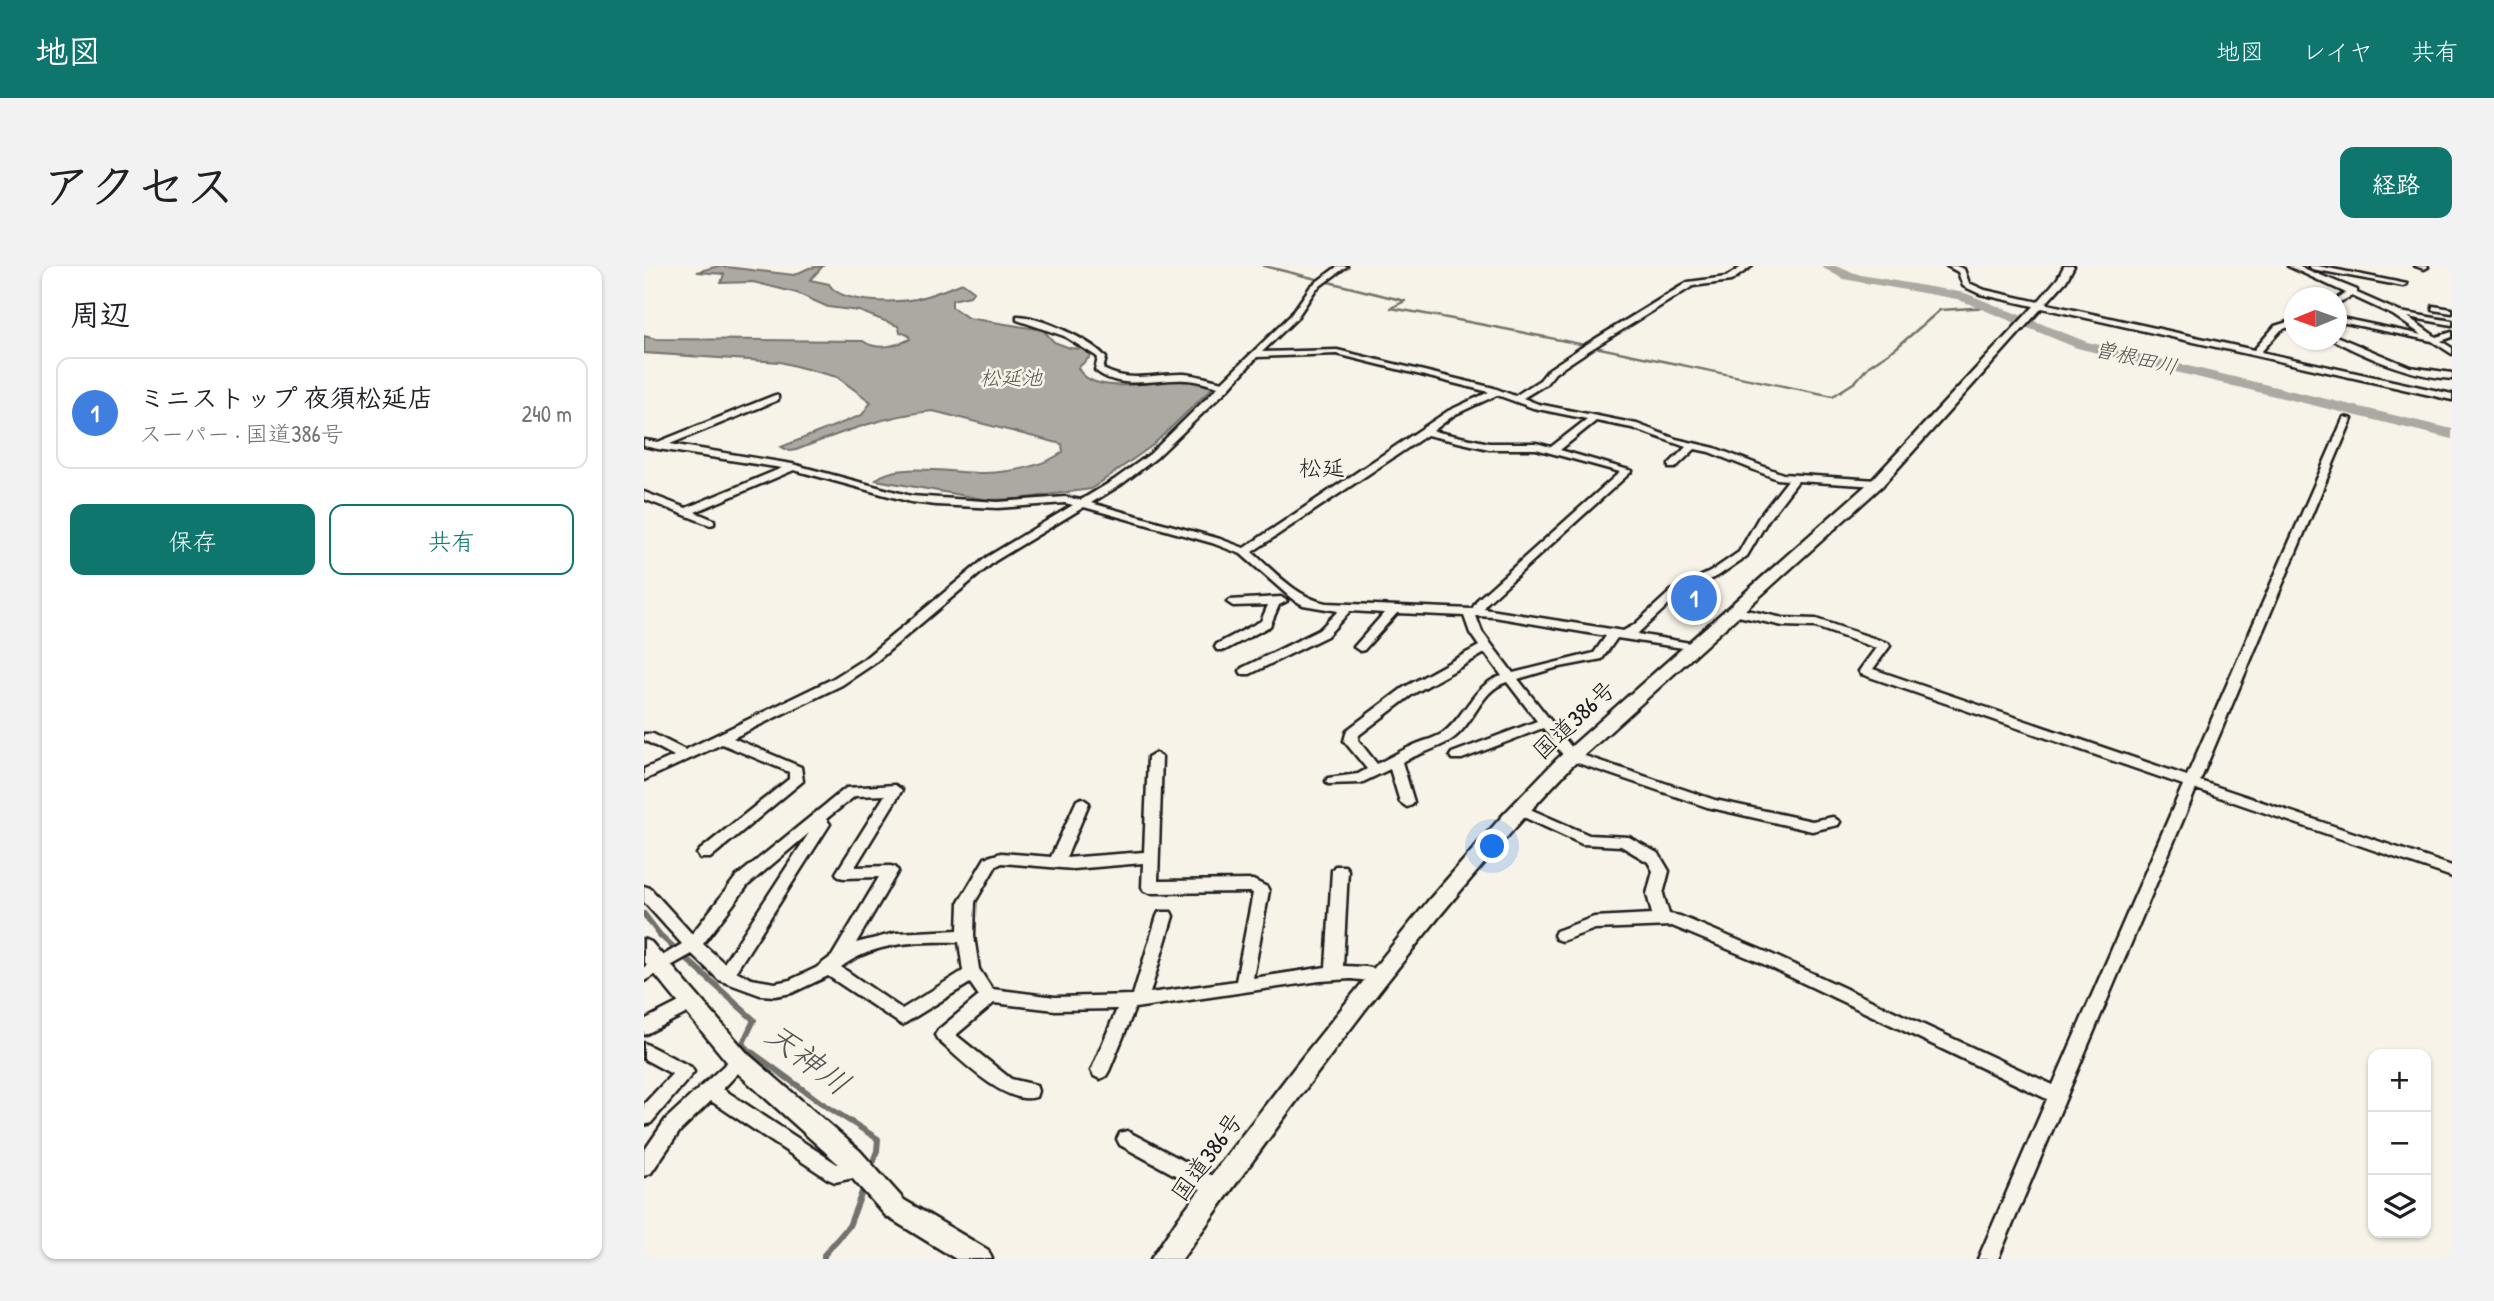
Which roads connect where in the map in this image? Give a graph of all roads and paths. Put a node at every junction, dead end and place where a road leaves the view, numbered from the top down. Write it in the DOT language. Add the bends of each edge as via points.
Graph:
graph roads {
  1 [pos="1343,266"];
  2 [pos="1748,266"];
  3 [pos="1951,266"];
  4 [pos="2069,266"];
  5 [pos="2291,266"];
  6 [pos="2312,267"];
  7 [pos="2371,268"];
  8 [pos="2361,276"];
  9 [pos="2403,284"];
  10 [pos="2340,287"];
  11 [pos="2347,287"];
  12 [pos="2347,290"];
  13 [pos="2354,292"];
  14 [pos="2347,296"];
  15 [pos="2041,305"];
  16 [pos="2436,308"];
  17 [pos="2452,311"];
  18 [pos="2396,313"];
  19 [pos="1020,318"];
  20 [pos="2347,321"];
  21 [pos="2452,323"];
  22 [pos="2284,326"];
  23 [pos="2452,334"];
  24 [pos="2436,340"];
  25 [pos="2347,344"];
  26 [pos="2452,352"];
  27 [pos="2256,353"];
  28 [pos="1256,355"];
  29 [pos="2452,376"];
  30 [pos="1226,386"];
  31 [pos="1497,392"];
  32 [pos="2452,397"];
  33 [pos="775,398"];
  34 [pos="1516,399"];
  35 [pos="1595,418"];
  36 [pos="2347,419"];
  37 [pos="1425,432"];
  38 [pos="644,443"];
  39 [pos="1693,445"];
  40 [pos="656,447"];
  41 [pos="1553,450"];
  42 [pos="644,453"];
  43 [pos="1672,466"];
  44 [pos="792,467"];
  45 [pos="1794,480"];
  46 [pos="1877,483"];
  47 [pos="644,495"];
  48 [pos="657,501"];
  49 [pos="1081,504"];
  50 [pos="644,505"];
  51 [pos="686,512"];
  52 [pos="710,522"];
  53 [pos="1245,552"];
  54 [pos="1300,599"];
  55 [pos="1275,601"];
  56 [pos="1233,602"];
  57 [pos="1347,608"];
  58 [pos="1394,609"];
  59 [pos="1733,611"];
  60 [pos="1472,612"];
  61 [pos="1619,635"];
  62 [pos="1221,647"];
  63 [pos="1360,647"];
  64 [pos="1692,647"];
  65 [pos="1486,648"];
  66 [pos="1246,671"];
  67 [pos="1508,677"];
  68 [pos="1544,723"];
  69 [pos="648,737"];
  70 [pos="721,738"];
  71 [pos="682,755"];
  72 [pos="1457,756"];
  73 [pos="1571,756"];
  74 [pos="1155,757"];
  75 [pos="1394,760"];
  76 [pos="1375,770"];
  77 [pos="644,775"];
  78 [pos="1333,781"];
  79 [pos="2192,783"];
  80 [pos="1407,802"];
  81 [pos="1082,803"];
  82 [pos="1518,809"];
  83 [pos="816,820"];
  84 [pos="1832,822"];
  85 [pos="705,854"];
  86 [pos="1151,857"];
  87 [pos="1056,863"];
  88 [pos="1340,870"];
  89 [pos="2452,872"];
  90 [pos="644,892"];
  91 [pos="1165,916"];
  92 [pos="1662,919"];
  93 [pos="1562,935"];
  94 [pos="965,936"];
  95 [pos="693,945"];
  96 [pos="650,962"];
  97 [pos="834,963"];
  98 [pos="973,973"];
  99 [pos="1334,973"];
  100 [pos="725,975"];
  101 [pos="1381,976"];
  102 [pos="1243,987"];
  103 [pos="991,996"];
  104 [pos="691,1003"];
  105 [pos="1134,1003"];
  106 [pos="644,1028"];
  107 [pos="644,1050"];
  108 [pos="740,1061"];
  109 [pos="1100,1071"];
  110 [pos="709,1090"];
  111 [pos="1029,1091"];
  112 [pos="2058,1096"];
  113 [pos="644,1117"];
  114 [pos="1127,1139"];
  115 [pos="644,1167"];
  116 [pos="860,1169"];
  117 [pos="1217,1188"];
  118 [pos="979,1259"];
  119 [pos="1165,1259"];
  120 [pos="1988,1259"];
  1 -- 28 [label="street" via="1303,297 1293,317"];
  2 -- 34 [label="street" via="1728,279 1691,284 1552,370 1543,382"];
  3 -- 15 [label="street" via="1961,271 1972,288"];
  4 -- 15 [label="highway, 国道386号"];
  5 -- 10 [label="street"];
  6 -- 8 [label="street"];
  7 -- 8 [label="street"];
  8 -- 9 [label="street"];
  8 -- 11 [label="street"];
  12 -- 13 [label="street"];
  13 -- 14 [label="street"];
  13 -- 18 [label="street"];
  15 -- 27 [label="street"];
  15 -- 46 [label="highway, 国道386号"];
  16 -- 17 [label="street"];
  18 -- 21 [label="street"];
  18 -- 24 [label="street"];
  19 -- 30 [label="street" via="1067,334 1099,354 1099,370 1105,374 1142,382 1187,377"];
  20 -- 24 [label="street"];
  22 -- 27 [label="street"];
  23 -- 24 [label="street"];
  24 -- 26 [label="street"];
  25 -- 29 [label="street" via="2428,375"];
  27 -- 32 [label="street"];
  28 -- 30 [label="street"];
  28 -- 31 [label="street" via="1337,352"];
  30 -- 49 [label="street" via="1153,456"];
  31 -- 34 [label="street"];
  31 -- 37 [label="street" via="1451,413"];
  33 -- 40 [label="street"];
  34 -- 35 [label="street"];
  35 -- 39 [label="street"];
  35 -- 41 [label="street"];
  36 -- 79 [label="street"];
  37 -- 41 [label="street" via="1464,442"];
  37 -- 53 [label="street"];
  38 -- 40 [label="street"];
  39 -- 43 [label="street"];
  39 -- 45 [label="street"];
  40 -- 42 [label="street"];
  40 -- 44 [label="street"];
  41 -- 60 [label="street" via="1627,471"];
  44 -- 49 [label="street" via="911,499 998,505 1065,499"];
  44 -- 51 [label="street"];
  45 -- 46 [label="street"];
  45 -- 61 [label="street" via="1743,554 1675,593 1638,628"];
  46 -- 59 [label="highway, 国道386号"];
  47 -- 48 [label="street"];
  48 -- 50 [label="street"];
  48 -- 51 [label="street"];
  49 -- 53 [label="street"];
  49 -- 70 [label="street" via="991,559 868,662 826,688"];
  51 -- 52 [label="street"];
  53 -- 54 [label="street"];
  54 -- 55 [label="street"];
  54 -- 57 [label="street"];
  55 -- 56 [label="street"];
  55 -- 62 [label="street" via="1266,623"];
  57 -- 58 [label="street"];
  57 -- 66 [label="street" via="1323,633"];
  58 -- 60 [label="street"];
  58 -- 63 [label="street"];
  59 -- 64 [label="highway, 国道386号"];
  59 -- 79 [label="street" via="1783,622 1816,623 1884,646 1865,671"];
  60 -- 61 [label="street"];
  60 -- 65 [label="street" via="1476,633"];
  61 -- 64 [label="street"];
  61 -- 67 [label="street" via="1598,656"];
  64 -- 73 [label="highway, 国道386号"];
  65 -- 67 [label="street"];
  65 -- 76 [label="street" via="1408,691 1352,733 1351,741"];
  67 -- 68 [label="street"];
  67 -- 75 [label="street" via="1486,689 1446,738"];
  68 -- 72 [label="street"];
  68 -- 73 [label="street"];
  69 -- 71 [label="street"];
  70 -- 71 [label="street"];
  70 -- 85 [label="street" via="796,770 796,782"];
  71 -- 77 [label="street"];
  73 -- 82 [label="highway, 国道386号"];
  73 -- 84 [label="street" via="1712,804 1812,826"];
  74 -- 86 [label="street"];
  75 -- 76 [label="street"];
  75 -- 80 [label="street"];
  76 -- 78 [label="street" via="1361,778"];
  79 -- 89 [label="street"];
  79 -- 112 [label="street"];
  81 -- 87 [label="street"];
  82 -- 92 [label="street" via="1587,840 1625,841 1654,858 1661,871 1655,894"];
  82 -- 101 [label="highway, 国道386号"];
  83 -- 95 [label="street" via="742,881"];
  83 -- 97 [label="street" via="850,791 895,790 844,873 890,871"];
  83 -- 100 [label="street" via="823,824"];
  86 -- 87 [label="street"];
  86 -- 102 [label="street" via="1150,887 1253,886 1261,891"];
  87 -- 94 [label="street" via="1002,858 990,862 967,902"];
  88 -- 99 [label="street"];
  90 -- 95 [label="street"];
  91 -- 105 [label="street"];
  92 -- 93 [label="street" via="1598,922"];
  92 -- 112 [label="street" via="1765,958"];
  94 -- 97 [label="street" via="900,937 857,950"];
  94 -- 98 [label="street"];
  95 -- 96 [label="street"];
  95 -- 100 [label="street"];
  96 -- 104 [label="main road"];
  97 -- 98 [label="street" via="902,1018"];
  97 -- 100 [label="street" via="808,980 778,989 744,986"];
  98 -- 103 [label="street"];
  99 -- 101 [label="street"];
  99 -- 102 [label="street"];
  101 -- 117 [label="highway, 国道386号"];
  102 -- 105 [label="street"];
  103 -- 105 [label="street" via="1082,1006"];
  103 -- 111 [label="street" via="944,1035 1006,1085"];
  104 -- 106 [label="street"];
  104 -- 108 [label="main road"];
  105 -- 109 [label="street"];
  107 -- 113 [label="street" via="685,1072"];
  108 -- 110 [label="street"];
  108 -- 116 [label="main road"];
  110 -- 115 [label="street" via="673,1125"];
  110 -- 116 [label="street" via="835,1174"];
  112 -- 120 [label="street"];
  114 -- 117 [label="street"];
  116 -- 118 [label="main road" via="895,1208"];
  117 -- 119 [label="highway, 国道386号"];
}
